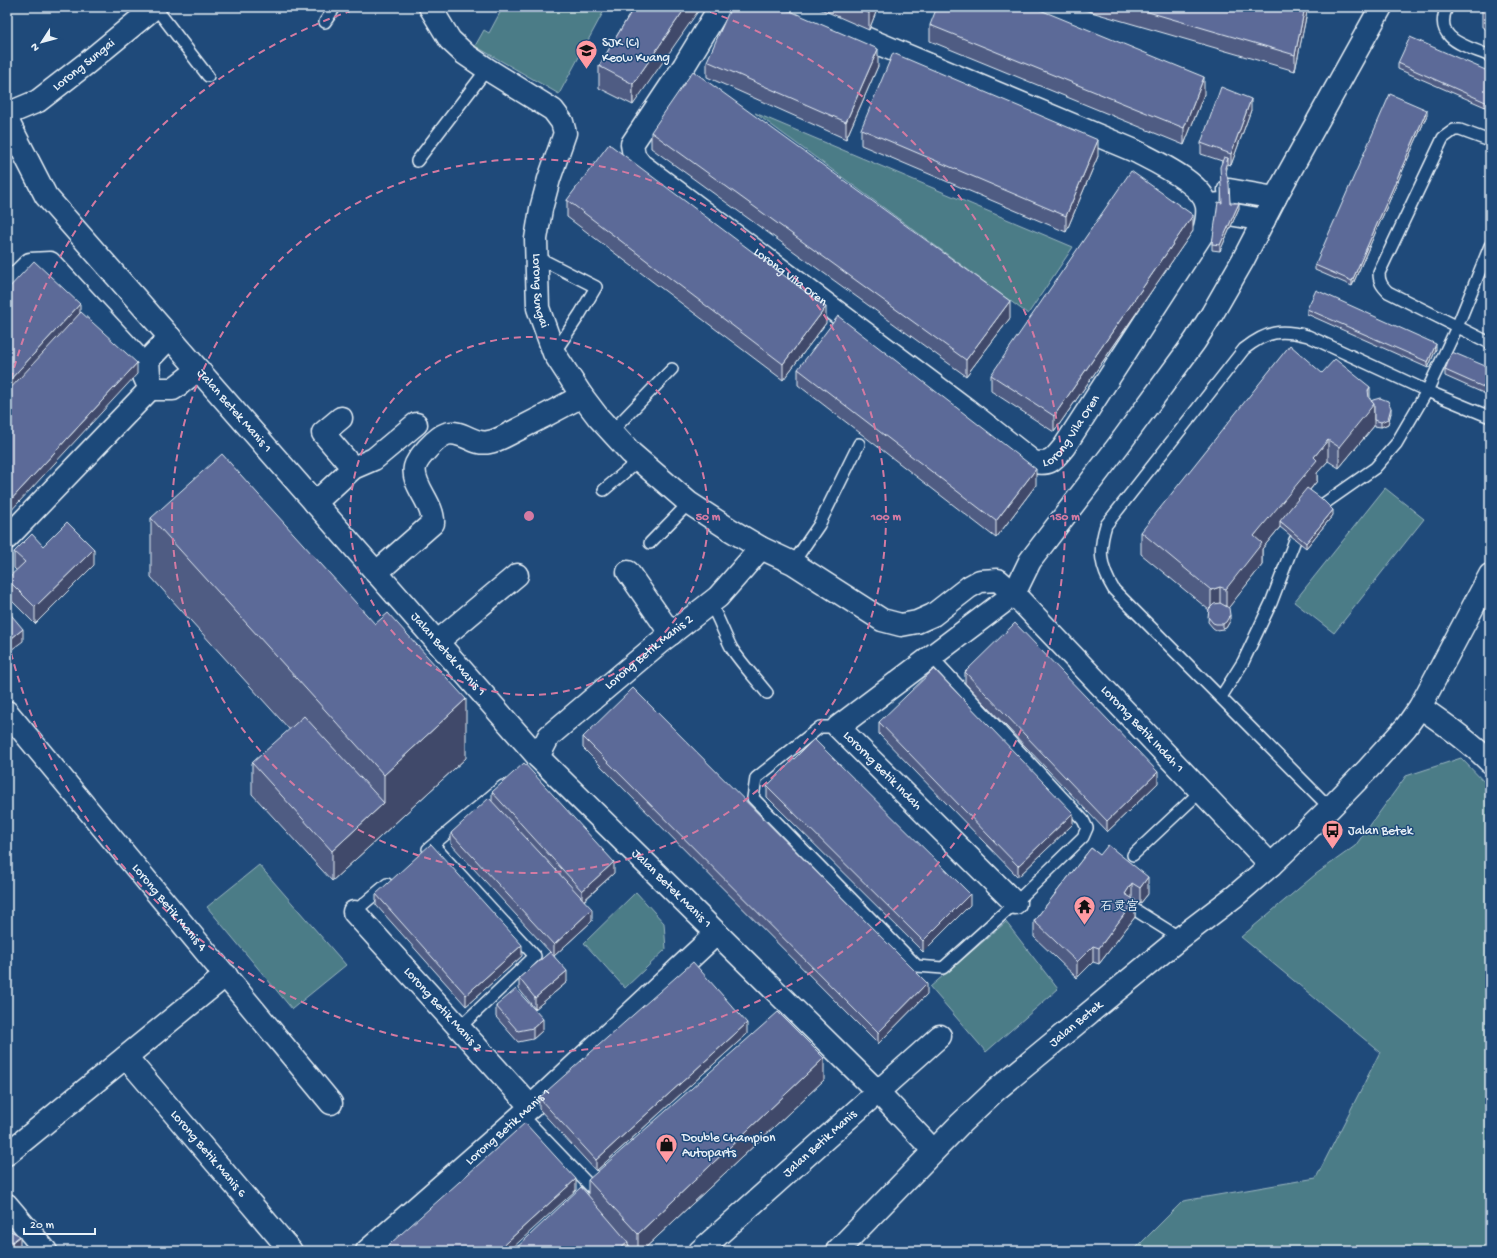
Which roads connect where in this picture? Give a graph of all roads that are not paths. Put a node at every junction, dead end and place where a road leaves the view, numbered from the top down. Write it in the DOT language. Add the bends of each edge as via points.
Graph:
graph roads {
  1 [pos="155,7"];
  2 [pos="336,7"];
  3 [pos="430,7"];
  4 [pos="720,7"];
  5 [pos="791,7"];
  6 [pos="1381,7"];
  7 [pos="1447,7"];
  8 [pos="325,22"];
  9 [pos="1490,56"];
  10 [pos="487,69"];
  11 [pos="208,76"];
  12 [pos="7,114"];
  13 [pos="7,120"];
  14 [pos="1490,141"];
  15 [pos="417,161"];
  16 [pos="1275,198"];
  17 [pos="1219,200"];
  18 [pos="1264,220"];
  19 [pos="1490,246"];
  20 [pos="537,257"];
  21 [pos="7,287"];
  22 [pos="1457,327"];
  23 [pos="170,337"];
  24 [pos="1490,343"];
  25 [pos="554,353"];
  26 [pos="672,369"];
  27 [pos="198,370"];
  28 [pos="150,389"];
  29 [pos="1427,391"];
  30 [pos="582,396"];
  31 [pos="1490,417"];
  32 [pos="341,418"];
  33 [pos="416,424"];
  34 [pos="611,432"];
  35 [pos="859,444"];
  36 [pos="639,460"];
  37 [pos="353,468"];
  38 [pos="604,490"];
  39 [pos="315,503"];
  40 [pos="689,503"];
  41 [pos="1322,505"];
  42 [pos="7,538"];
  43 [pos="1295,540"];
  44 [pos="650,543"];
  45 [pos="761,548"];
  46 [pos="792,563"];
  47 [pos="376,572"];
  48 [pos="628,572"];
  49 [pos="517,575"];
  50 [pos="1490,575"];
  51 [pos="1014,594"];
  52 [pos="710,603"];
  53 [pos="671,634"];
  54 [pos="437,642"];
  55 [pos="932,657"];
  56 [pos="767,693"];
  57 [pos="1221,698"];
  58 [pos="1420,707"];
  59 [pos="7,712"];
  60 [pos="838,727"];
  61 [pos="535,759"];
  62 [pos="1490,762"];
  63 [pos="509,781"];
  64 [pos="1201,791"];
  65 [pos="1330,808"];
  66 [pos="433,845"];
  67 [pos="421,855"];
  68 [pos="1134,855"];
  69 [pos="1271,865"];
  70 [pos="397,876"];
  71 [pos="1014,903"];
  72 [pos="1129,906"];
  73 [pos="354,912"];
  74 [pos="717,933"];
  75 [pos="1180,938"];
  76 [pos="226,975"];
  77 [pos="459,1028"];
  78 [pos="940,1036"];
  79 [pos="126,1057"];
  80 [pos="878,1092"];
  81 [pos="331,1103"];
  82 [pos="526,1111"];
  83 [pos="933,1150"];
  84 [pos="7,1154"];
  85 [pos="592,1188"];
  86 [pos="7,1204"];
  87 [pos="46,1251"];
  88 [pos="291,1251"];
  89 [pos="367,1251"];
  90 [pos="700,1251"];
  91 [pos="837,1251"];
  1 -- 11 [label="lane"];
  1 -- 12 [label="street, Lorong Sungai" via="88,64 38,101"];
  2 -- 8 [label="lane"];
  3 -- 10 [label="street, Lorong Sungai" via="450,40"];
  4 -- 17 [label="street, Lorong Vila Oren" via="632,144 634,156 640,165 1033,462 1044,464 1053,460 1064,447 1204,231"];
  5 -- 17 [label="street" via="1135,151 1173,172 1201,193"];
  6 -- 16 [label="street"];
  7 -- 9 [label="lane" via="1443,16 1444,28 1450,38"];
  10 -- 15 [label="lane"];
  10 -- 20 [label="street, Lorong Sungai" via="554,110 562,122 565,133 541,208 536,239"];
  13 -- 23 [label="street, Jalan Betek Manis 1" via="46,196"];
  14 -- 22 [label="lane" via="1460,130 1454,130 1444,138 1379,273 1382,287 1388,292"];
  16 -- 17 [label="street"];
  16 -- 18 [label="street"];
  17 -- 18 [label="street" via="1229,214"];
  18 -- 51 [label="street" via="1195,341 1030,561"];
  19 -- 22 [label="lane"];
  20 -- 25 [label="street, Lorong Sungai" via="538,308"];
  20 -- 25 [label="lane" via="596,286"];
  21 -- 28 [label="street" via="30,264 50,263 134,354"];
  22 -- 24 [label="lane"];
  22 -- 29 [label="lane"];
  23 -- 27 [label="street, Jalan Betek Manis 1"];
  23 -- 28 [label="street" via="148,360"];
  25 -- 30 [label="street, Lorong Sungai"];
  26 -- 34 [label="lane"];
  27 -- 28 [label="street" via="173,389"];
  27 -- 39 [label="street, Jalan Betek Manis 1"];
  28 -- 42 [label="street"];
  29 -- 31 [label="lane"];
  29 -- 41 [label="lane" via="1385,458"];
  29 -- 57 [label="lane" via="1308,336 1292,332 1273,333 1258,338 1244,349 1106,525 1101,541 1101,558 1105,576 1114,590"];
  30 -- 34 [label="street, Lorong Sungai"];
  30 -- 47 [label="street" via="537,421 490,442 479,443 456,433 439,438 421,456 415,465 414,475 433,515 432,523"];
  32 -- 37 [label="street" via="323,433"];
  33 -- 37 [label="street" via="374,459"];
  34 -- 36 [label="street, Lorong Sungai"];
  35 -- 46 [label="lane" via="819,525"];
  36 -- 38 [label="lane"];
  36 -- 40 [label="street, Lorong Sungai"];
  37 -- 39 [label="street"];
  39 -- 47 [label="street, Jalan Betek Manis 1"];
  40 -- 44 [label="lane"];
  40 -- 45 [label="street, Lorong Sungai"];
  43 -- 57 [label="lane" via="1265,616 1243,662"];
  45 -- 46 [label="street, Lorong Sungai"];
  45 -- 52 [label="street, Lorong Betik Manis 2"];
  46 -- 51 [label="street, Lororng Betik Indah 1" via="882,620 901,625 933,615 980,581 998,580"];
  47 -- 54 [label="street, Jalan Betek Manis 1"];
  48 -- 53 [label="street"];
  49 -- 54 [label="street"];
  50 -- 58 [label="street, Jalan Betek"];
  51 -- 55 [label="street, Lororng Betik Indah"];
  51 -- 64 [label="street, Lororng Betik Indah 1"];
  52 -- 53 [label="street, Lorong Betik Manis 2"];
  52 -- 56 [label="lane" via="733,650"];
  53 -- 61 [label="street, Lorong Betik Manis 2" via="549,736"];
  54 -- 61 [label="street, Jalan Betek Manis 1"];
  55 -- 60 [label="street, Lororng Betik Indah"];
  55 -- 71 [label="lane" via="1083,820 1087,828 1083,837"];
  57 -- 65 [label="lane"];
  58 -- 62 [label="street"];
  58 -- 65 [label="street, Jalan Betek" via="1406,727"];
  59 -- 76 [label="street, Lorong Betik Manis 4"];
  60 -- 71 [label="street, Lororng Betik Indah"];
  60 -- 71 [label="lane" via="820,727 756,778 752,798 917,966 943,968"];
  61 -- 74 [label="street, Jalan Betek Manis 1"];
  63 -- 66 [label="lane"];
  64 -- 68 [label="lane"];
  64 -- 69 [label="street, Lororng Betik Indah 1"];
  65 -- 69 [label="street, Jalan Betek"];
  66 -- 67 [label="lane"];
  66 -- 77 [label="lane" via="535,956"];
  69 -- 75 [label="street, Jalan Betek"];
  70 -- 73 [label="lane"];
  72 -- 75 [label="lane"];
  73 -- 77 [label="street, Lorong Betik Manis 2"];
  74 -- 80 [label="street, Jalan Betek Manis 1" via="789,1011"];
  74 -- 82 [label="street, Lorong Betik Manis 1"];
  75 -- 83 [label="street, Jalan Betek" via="1024,1066"];
  76 -- 79 [label="street"];
  76 -- 81 [label="street, Lorong Betik Manis 4"];
  77 -- 82 [label="street, Lorong Betik Manis 2"];
  78 -- 80 [label="street, Jalan Betik Manis"];
  79 -- 84 [label="street"];
  79 -- 88 [label="street, Lorong Betik Manis 6"];
  80 -- 83 [label="street, Jalan Betek Manis 1"];
  80 -- 90 [label="street, Jalan Betik Manis"];
  82 -- 85 [label="lane"];
  82 -- 89 [label="street, Lorong Betik Manis 1"];
  83 -- 91 [label="street, Jalan Betek"];
  86 -- 87 [label="street"];
}
